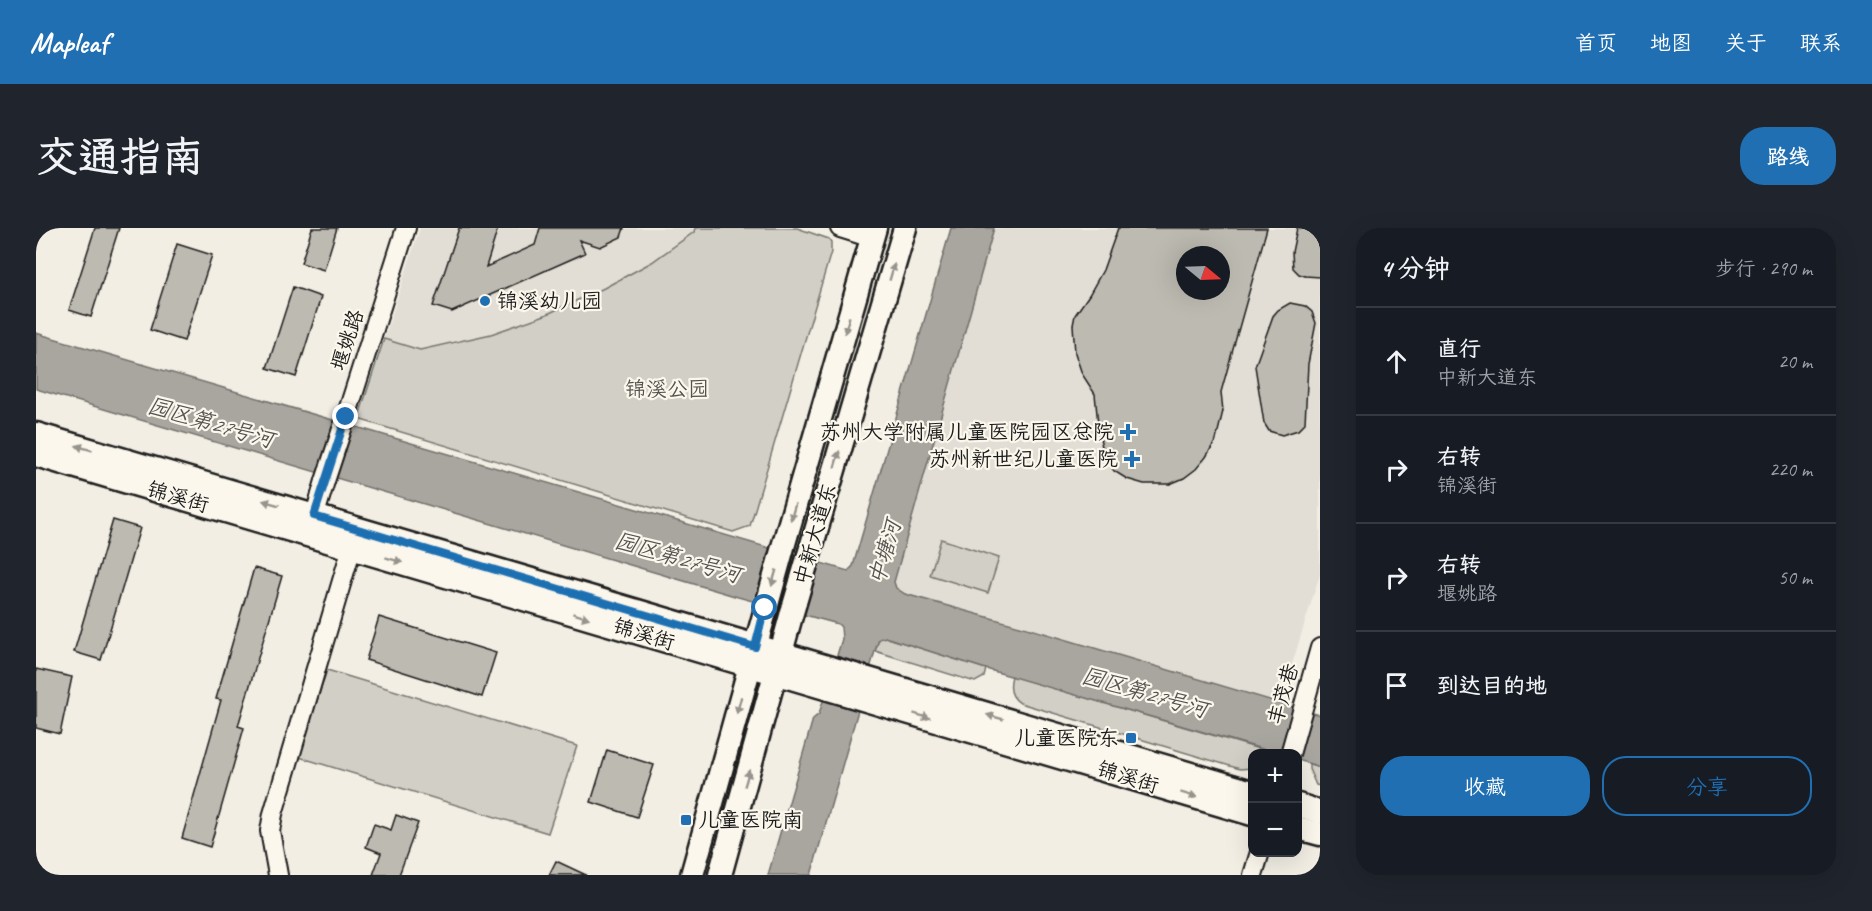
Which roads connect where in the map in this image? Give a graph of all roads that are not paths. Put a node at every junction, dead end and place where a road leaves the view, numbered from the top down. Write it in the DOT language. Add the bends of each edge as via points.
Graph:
graph roads {
  1 [pos="406,228"];
  2 [pos="840,228"];
  3 [pos="905,228"];
  4 [pos="874,233"];
  5 [pos="36,434"];
  6 [pos="36,454"];
  7 [pos="311,526"];
  8 [pos="352,547"];
  9 [pos="1320,648"];
  10 [pos="752,656"];
  11 [pos="778,663"];
  12 [pos="868,690"];
  13 [pos="1291,749"];
  14 [pos="1248,791"];
  15 [pos="1302,806"];
  16 [pos="1320,812"];
  17 [pos="1248,813"];
  18 [pos="1302,829"];
  19 [pos="1320,834"];
  20 [pos="1258,857"];
  21 [pos="278,875"];
  22 [pos="692,875"];
  23 [pos="720,875"];
  24 [pos="1253,875"];
  1 -- 7 [label="street, 堰姚路, bridge"];
  2 -- 4 [label="street"];
  11 -- 3 [label="main road, 中新大道东, one-way"];
  4 -- 10 [label="main road, 中新大道东, one-way"];
  7 -- 5 [label="main road, 锦溪街, one-way"];
  6 -- 7 [label="main road, 锦溪街"];
  7 -- 8 [label="main road, 锦溪街"];
  7 -- 10 [label="main road, 锦溪街"];
  8 -- 10 [label="main road, 锦溪街, one-way"];
  8 -- 21 [label="street" via="273,814 270,831"];
  9 -- 13 [label="street, 丰茂巷"];
  10 -- 11 [label="main road, 锦溪街"];
  10 -- 22 [label="main road, 中新大道东, one-way"];
  11 -- 12 [label="main road, 锦溪街"];
  23 -- 11 [label="main road, 中新大道东, one-way"];
  14 -- 12 [label="main road, 锦溪街, one-way"];
  12 -- 17 [label="main road, 锦溪街, one-way"];
  15 -- 16 [label="main road"];
  18 -- 19 [label="main road"];
  20 -- 24 [label="street"];
}
